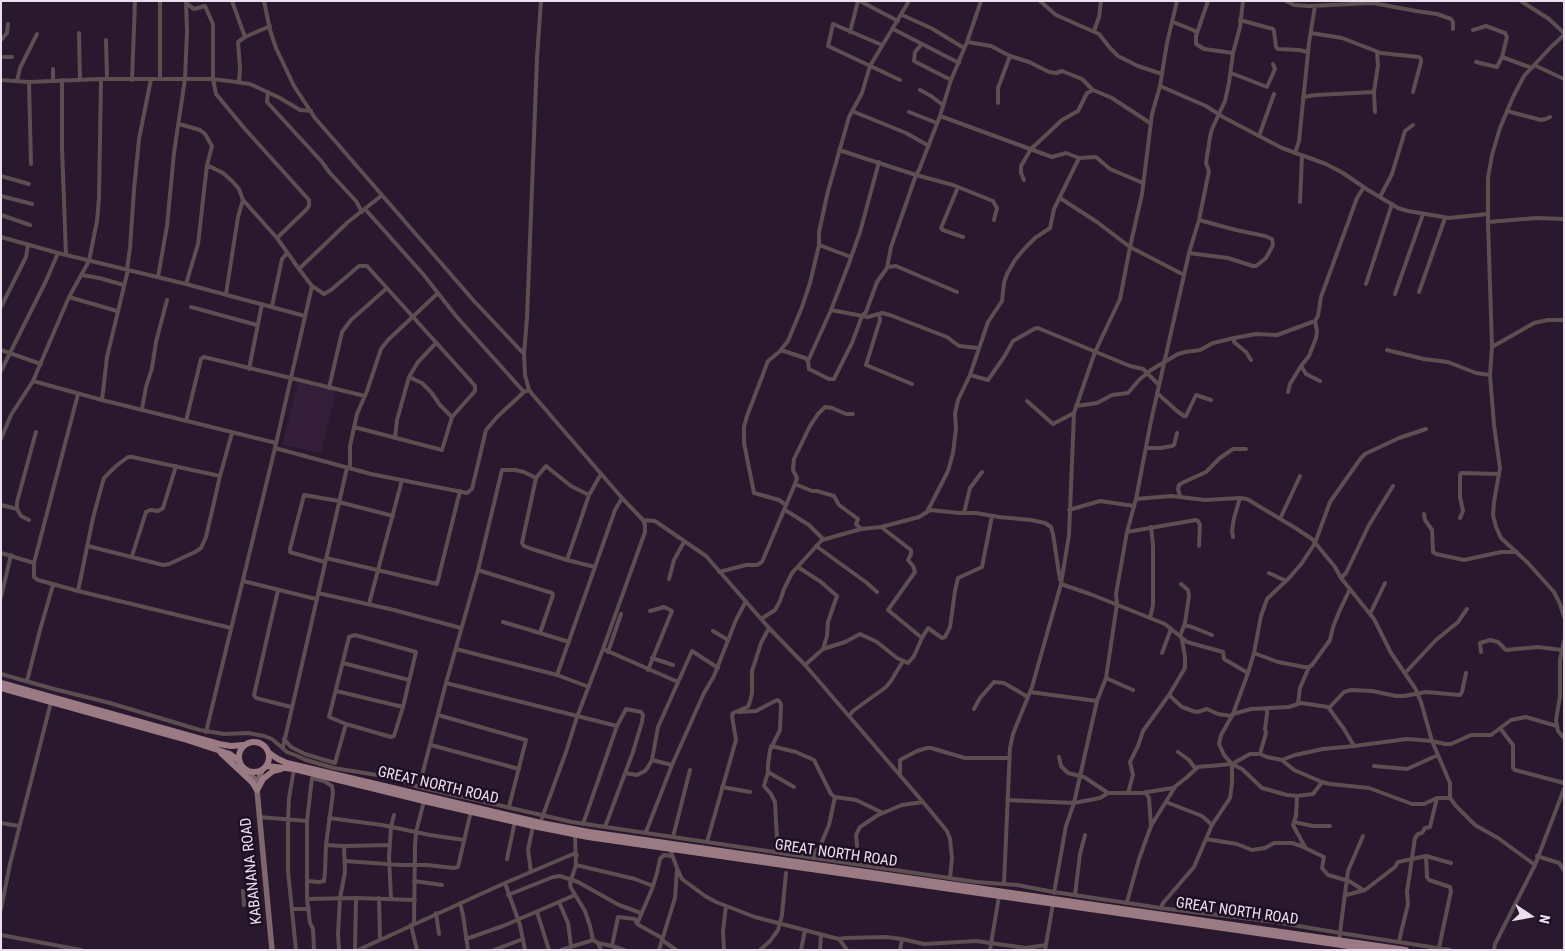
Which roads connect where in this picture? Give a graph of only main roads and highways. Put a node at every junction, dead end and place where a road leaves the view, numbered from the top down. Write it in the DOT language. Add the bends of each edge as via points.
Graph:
graph roads {
  1 [pos="1,683"];
  2 [pos="1,688"];
  3 [pos="51,699"];
  4 [pos="244,745"];
  5 [pos="218,750"];
  6 [pos="269,753"];
  7 [pos="239,761"];
  8 [pos="286,767"];
  9 [pos="264,768"];
  10 [pos="1053,898"];
  11 [pos="1346,948"];
  12 [pos="1376,950"];
  13 [pos="1406,950"];
  1 -- 3 [label="main road"];
  2 -- 3 [label="main road"];
  3 -- 4 [label="main road" via="219,744"];
  3 -- 5 [label="main road"];
  4 -- 6 [label="main road" via="257,742"];
  4 -- 7 [label="main road"];
  5 -- 7 [label="main road"];
  5 -- 8 [label="main road" via="257,788 273,771"];
  6 -- 9 [label="main road" via="269,761"];
  6 -- 10 [label="main road, GREAT NORTH ROAD" via="295,765 589,832 765,854"];
  7 -- 9 [label="main road" via="247,770 254,772"];
  8 -- 9 [label="main road, GREAT NORTH ROAD"];
  8 -- 10 [label="main road, GREAT NORTH ROAD" via="533,826 671,852 999,896"];
  10 -- 11 [label="main road, GREAT NORTH ROAD"];
  10 -- 13 [label="main road, GREAT NORTH ROAD" via="1340,937"];
  11 -- 12 [label="main road, GREAT NORTH ROAD"];
}
